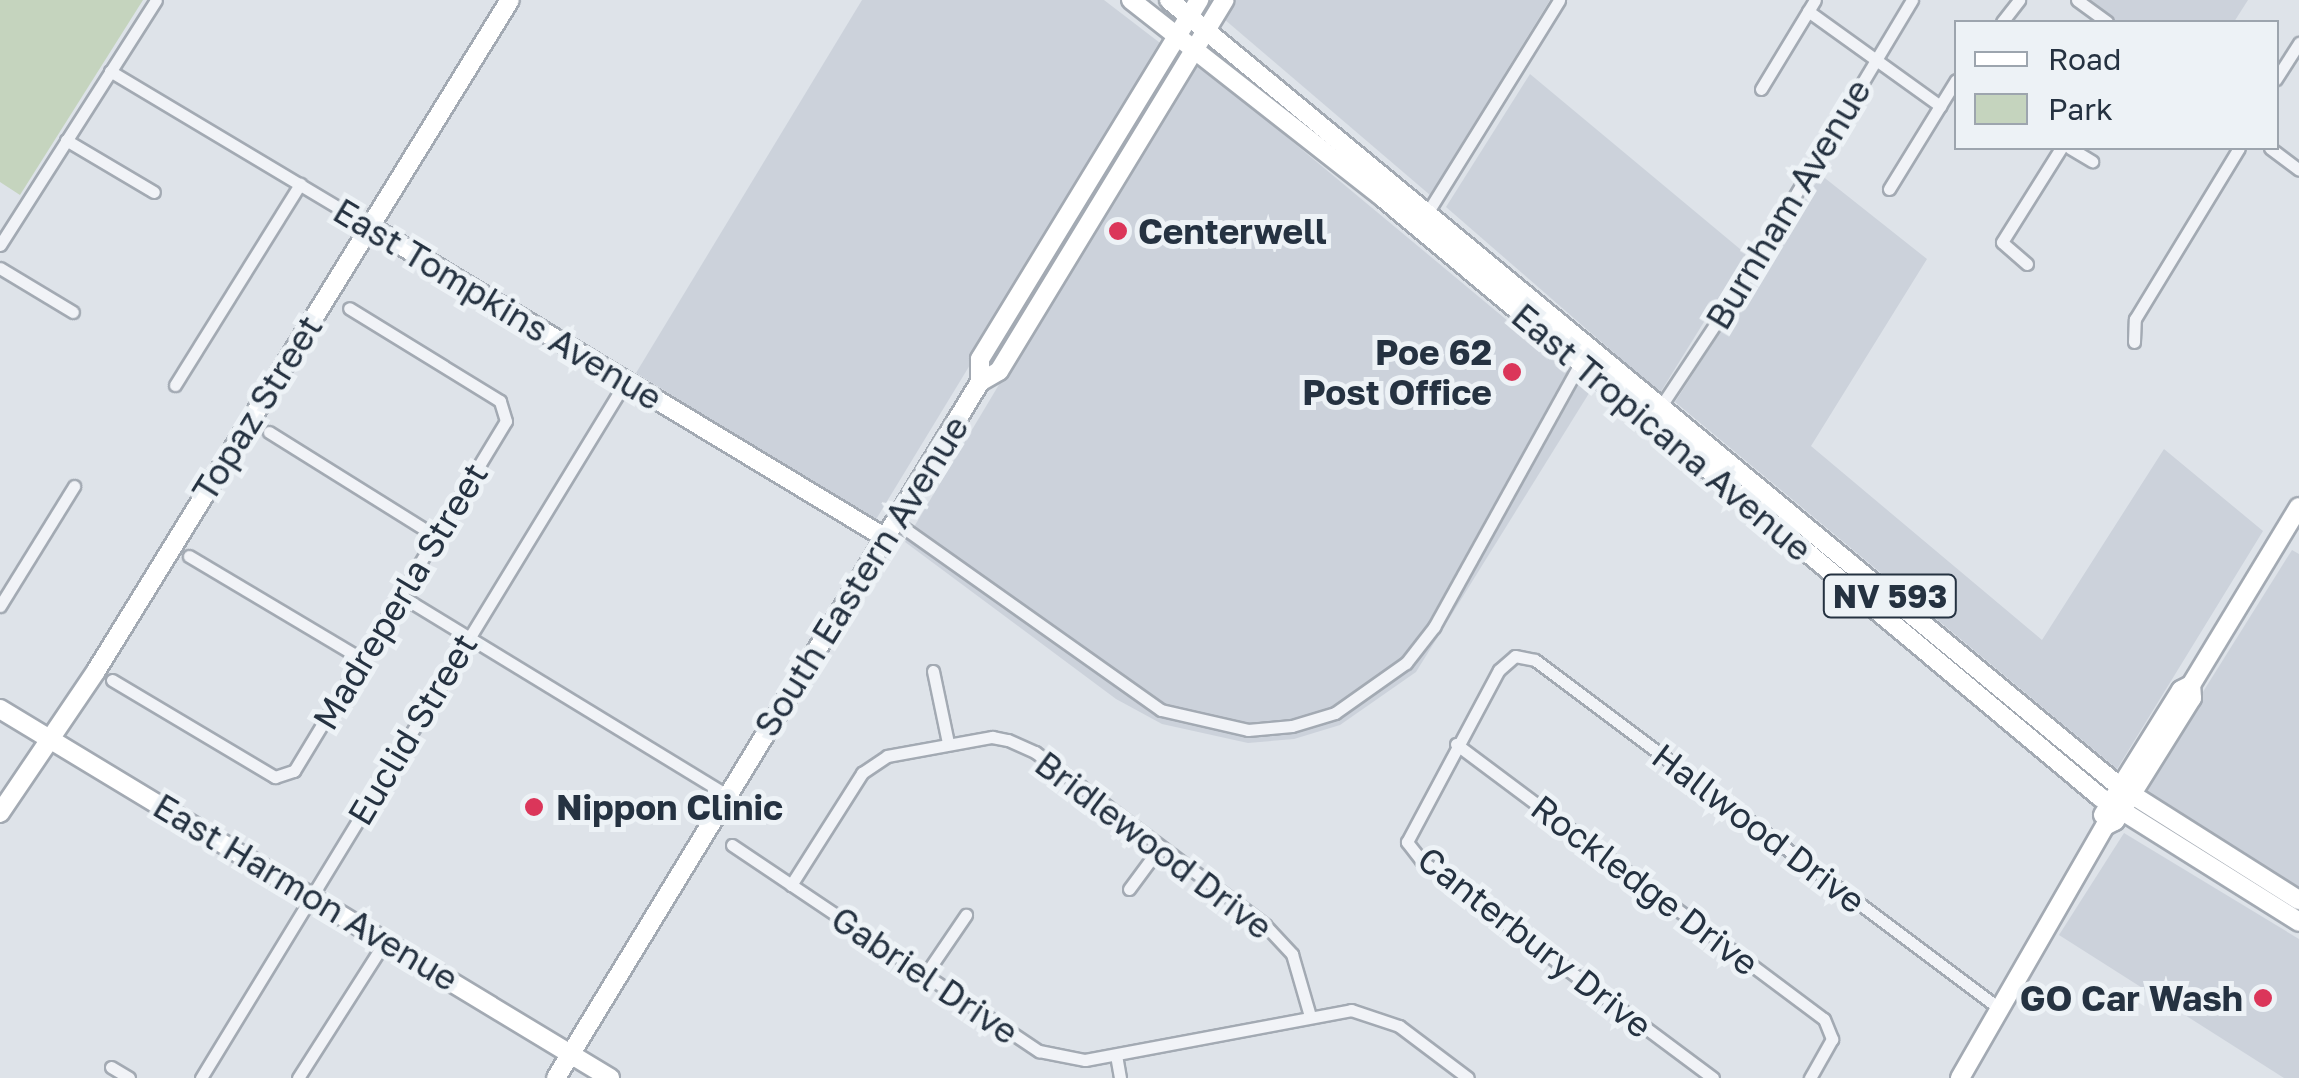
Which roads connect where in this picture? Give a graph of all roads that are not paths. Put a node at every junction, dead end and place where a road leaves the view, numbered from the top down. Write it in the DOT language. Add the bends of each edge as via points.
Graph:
graph roads {
  1 [pos="156,0"];
  2 [pos="510,0"];
  3 [pos="1130,0"];
  4 [pos="1169,0"];
  5 [pos="1225,0"];
  6 [pos="1559,0"];
  7 [pos="1912,0"];
  8 [pos="2019,0"];
  9 [pos="2077,0"];
  10 [pos="1812,6"];
  11 [pos="1194,7"];
  12 [pos="2004,20"];
  13 [pos="2104,20"];
  14 [pos="1207,30"];
  15 [pos="1177,35"];
  16 [pos="2299,43"];
  17 [pos="1195,48"];
  18 [pos="1875,60"];
  19 [pos="110,72"];
  20 [pos="2279,74"];
  21 [pos="1954,83"];
  22 [pos="1761,89"];
  23 [pos="1940,106"];
  24 [pos="66,140"];
  25 [pos="2060,150"];
  26 [pos="2073,150"];
  27 [pos="2238,150"];
  28 [pos="2273,150"];
  29 [pos="2092,162"];
  30 [pos="2299,170"];
  31 [pos="300,184"];
  32 [pos="1889,189"];
  33 [pos="154,192"];
  34 [pos="1382,198"];
  35 [pos="1070,209"];
  36 [pos="1429,210"];
  37 [pos="370,226"];
  38 [pos="1420,230"];
  39 [pos="0,245"];
  40 [pos="1473,247"];
  41 [pos="2027,264"];
  42 [pos="0,268"];
  43 [pos="1058,277"];
  44 [pos="1020,293"];
  45 [pos="349,308"];
  46 [pos="74,312"];
  47 [pos="2134,342"];
  48 [pos="1009,356"];
  49 [pos="1580,364"];
  50 [pos="626,381"];
  51 [pos="980,382"];
  52 [pos="175,385"];
  53 [pos="1611,390"];
  54 [pos="1661,406"];
  55 [pos="1643,418"];
  56 [pos="269,432"];
  57 [pos="1698,437"];
  58 [pos="74,486"];
  59 [pos="2299,506"];
  60 [pos="894,520"];
  61 [pos="437,536"];
  62 [pos="884,538"];
  63 [pos="190,556"];
  64 [pos="1810,556"];
  65 [pos="401,596"];
  66 [pos="1900,604"];
  67 [pos="0,606"];
  68 [pos="1876,611"];
  69 [pos="467,636"];
  70 [pos="1950,646"];
  71 [pos="362,659"];
  72 [pos="933,671"];
  73 [pos="112,680"];
  74 [pos="0,709"];
  75 [pos="50,739"];
  76 [pos="948,743"];
  77 [pos="1456,744"];
  78 [pos="2126,791"];
  79 [pos="728,794"];
  80 [pos="0,813"];
  81 [pos="2112,813"];
  82 [pos="732,845"];
  83 [pos="1160,846"];
  84 [pos="791,885"];
  85 [pos="1128,888"];
  86 [pos="312,896"];
  87 [pos="2299,900"];
  88 [pos="966,914"];
  89 [pos="2299,922"];
  90 [pos="386,940"];
  91 [pos="925,975"];
  92 [pos="2000,1008"];
  93 [pos="1310,1016"];
  94 [pos="572,1052"];
  95 [pos="1116,1055"];
  96 [pos="111,1068"];
  97 [pos="129,1078"];
  98 [pos="200,1078"];
  99 [pos="298,1078"];
  100 [pos="556,1078"];
  101 [pos="610,1078"];
  102 [pos="1120,1078"];
  103 [pos="1468,1078"];
  104 [pos="1713,1078"];
  105 [pos="1810,1078"];
  106 [pos="1960,1078"];
  1 -- 19 [label="street"];
  2 -- 37 [label="main road, Topaz Street"];
  3 -- 15 [label="main road, East Tropicana Avenue / NV 593"];
  4 -- 11 [label="main road, East Tropicana Avenue / NV 593"];
  5 -- 14 [label="main road, South Eastern Avenue"];
  6 -- 36 [label="street"];
  7 -- 18 [label="street, Burnham Avenue"];
  8 -- 12 [label="street"];
  9 -- 13 [label="street"];
  10 -- 18 [label="street"];
  10 -- 22 [label="street"];
  11 -- 14 [label="main road, East Tropicana Avenue / NV 593"];
  11 -- 15 [label="main road, South Eastern Avenue"];
  14 -- 17 [label="main road, South Eastern Avenue"];
  14 -- 36 [label="main road, East Tropicana Avenue / NV 593"];
  15 -- 17 [label="main road, East Tropicana Avenue / NV 593"];
  15 -- 35 [label="main road, South Eastern Avenue"];
  16 -- 20 [label="street"];
  17 -- 34 [label="main road, East Tropicana Avenue / NV 593"];
  17 -- 43 [label="main road, South Eastern Avenue"];
  18 -- 23 [label="street"];
  18 -- 54 [label="street, Burnham Avenue"];
  19 -- 24 [label="street"];
  19 -- 31 [label="street, East Tompkins Avenue"];
  21 -- 23 [label="street"];
  23 -- 32 [label="street"];
  24 -- 33 [label="street"];
  24 -- 39 [label="street"];
  25 -- 41 [label="street" via="2002,242"];
  26 -- 29 [label="street"];
  27 -- 47 [label="street" via="2135,319"];
  28 -- 30 [label="street"];
  31 -- 37 [label="street, East Tompkins Avenue"];
  31 -- 52 [label="street"];
  34 -- 36 [label="main road" via="1397,197 1420,214"];
  34 -- 38 [label="main road, East Tropicana Avenue / NV 593"];
  35 -- 43 [label="main road" via="1073,229 1052,266"];
  35 -- 44 [label="main road, South Eastern Avenue"];
  36 -- 40 [label="main road, East Tropicana Avenue / NV 593"];
  37 -- 50 [label="main road, East Tompkins Avenue"];
  37 -- 75 [label="main road, Topaz Street"];
  38 -- 40 [label="main road" via="1429,226 1456,246"];
  38 -- 49 [label="main road, East Tropicana Avenue / NV 593"];
  40 -- 54 [label="main road, East Tropicana Avenue / NV 593"];
  42 -- 46 [label="street"];
  43 -- 48 [label="main road, South Eastern Avenue"];
  44 -- 48 [label="main road" via="1024,310 1008,336"];
  44 -- 51 [label="main road, South Eastern Avenue" via="980,359"];
  45 -- 61 [label="street, Madreperla Street" via="507,410"];
  48 -- 51 [label="main road, South Eastern Avenue" via="999,372"];
  49 -- 53 [label="main road, East Tropicana Avenue / NV 593"];
  49 -- 60 [label="street" via="1443,613 1406,663 1335,713 1292,726 1248,730 1162,710"];
  50 -- 62 [label="main road, East Tompkins Avenue"];
  50 -- 69 [label="street, Euclid Street"];
  51 -- 60 [label="main road, South Eastern Avenue"];
  53 -- 54 [label="main road"];
  53 -- 55 [label="main road, East Tropicana Avenue / NV 593"];
  54 -- 57 [label="main road, East Tropicana Avenue / NV 593"];
  55 -- 57 [label="main road" via="1656,416"];
  55 -- 64 [label="main road, East Tropicana Avenue / NV 593"];
  56 -- 61 [label="street"];
  57 -- 66 [label="main road, East Tropicana Avenue / NV 593"];
  58 -- 67 [label="street"];
  59 -- 78 [label="main road" via="2191,686 2192,698"];
  60 -- 62 [label="main road, South Eastern Avenue"];
  61 -- 65 [label="street, Madreperla Street"];
  62 -- 79 [label="main road, South Eastern Avenue"];
  63 -- 71 [label="street"];
  64 -- 66 [label="main road" via="1883,602"];
  64 -- 68 [label="main road, East Tropicana Avenue / NV 593"];
  65 -- 69 [label="street"];
  65 -- 71 [label="street, Madreperla Street"];
  66 -- 70 [label="main road, East Tropicana Avenue / NV 593"];
  68 -- 70 [label="main road" via="1893,613"];
  68 -- 81 [label="main road, East Tropicana Avenue / NV 593"];
  69 -- 79 [label="street"];
  69 -- 86 [label="street, Euclid Street"];
  70 -- 78 [label="main road, East Tropicana Avenue / NV 593"];
  71 -- 73 [label="street, Madreperla Street" via="284,778"];
  72 -- 76 [label="street"];
  74 -- 75 [label="main road, East Harmon Avenue"];
  75 -- 80 [label="main road, Topaz Street"];
  75 -- 86 [label="main road, East Harmon Avenue"];
  76 -- 83 [label="street, Bridlewood Drive" via="1008,740 1035,752"];
  76 -- 84 [label="street" via="887,756 862,773"];
  77 -- 92 [label="street, Hallwood Drive" via="1499,670 1514,656 1535,660"];
  77 -- 104 [label="street, Canterbury Drive" via="1407,842 1421,860"];
  77 -- 105 [label="street, Rockledge Drive" via="1831,1028"];
  78 -- 81 [label="main road"];
  78 -- 87 [label="main road, East Tropicana Avenue / NV 593"];
  79 -- 94 [label="main road, South Eastern Avenue"];
  81 -- 89 [label="main road, East Tropicana Avenue / NV 593"];
  81 -- 92 [label="main road"];
  82 -- 84 [label="street, Gabriel Drive"];
  83 -- 85 [label="street"];
  83 -- 93 [label="street, Bridlewood Drive" via="1265,925 1292,954"];
  84 -- 91 [label="street, Gabriel Drive"];
  86 -- 90 [label="main road, East Harmon Avenue"];
  86 -- 98 [label="street, Euclid Street"];
  88 -- 91 [label="street"];
  90 -- 94 [label="main road, East Harmon Avenue"];
  90 -- 99 [label="street"];
  91 -- 95 [label="street, Gabriel Drive" via="1039,1051 1068,1060"];
  92 -- 106 [label="main road"];
  93 -- 95 [label="street, Gabriel Drive"];
  93 -- 103 [label="street, Gabriel Drive" via="1368,1012"];
  94 -- 100 [label="main road, South Eastern Avenue"];
  94 -- 101 [label="main road, East Harmon Avenue"];
  95 -- 102 [label="street"];
  96 -- 97 [label="street"];
}
